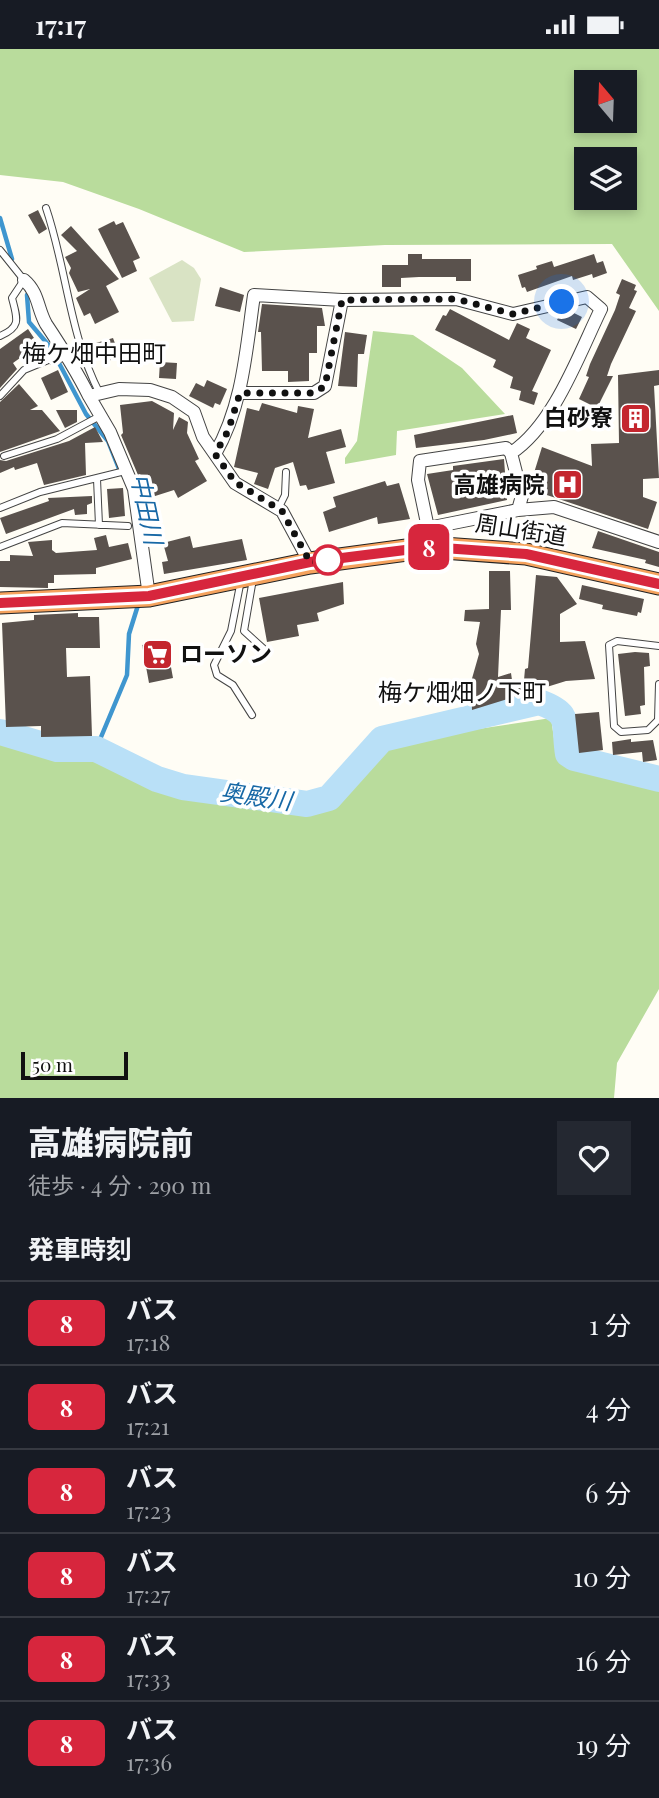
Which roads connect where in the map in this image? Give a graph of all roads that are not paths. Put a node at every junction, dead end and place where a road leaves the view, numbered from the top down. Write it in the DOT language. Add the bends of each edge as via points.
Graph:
graph roads {
  1 [pos="46,208"];
  2 [pos="0,250"];
  3 [pos="24,279"];
  4 [pos="342,300"];
  5 [pos="0,335"];
  6 [pos="61,355"];
  7 [pos="240,393"];
  8 [pos="95,395"];
  9 [pos="0,396"];
  10 [pos="100,416"];
  11 [pos="512,453"];
  12 [pos="215,454"];
  13 [pos="4,456"];
  14 [pos="127,471"];
  15 [pos="286,472"];
  16 [pos="97,479"];
  17 [pos="0,508"];
  18 [pos="278,509"];
  19 [pos="518,510"];
  20 [pos="135,525"];
  21 [pos="99,526"];
  22 [pos="428,538"];
  23 [pos="659,542"];
  24 [pos="0,547"];
  25 [pos="310,562"];
  26 [pos="248,575"];
  27 [pos="659,584"];
  28 [pos="143,596"];
  29 [pos="0,603"];
  30 [pos="659,646"];
  31 [pos="265,650"];
  32 [pos="659,684"];
  33 [pos="252,715"];
  1 -- 8 [label="lane" via="61,251 69,313"];
  2 -- 3 [label="lane"];
  3 -- 5 [label="lane" via="12,298 17,320 12,331"];
  3 -- 6 [label="street" via="37,295"];
  4 -- 7 [label="street" via="325,386 314,393"];
  4 -- 7 [label="street" via="254,295"];
  4 -- 11 [label="street" via="456,299 513,314 587,297 601,309 566,382 528,442"];
  6 -- 8 [label="street"];
  6 -- 9 [label="lane" via="24,370"];
  7 -- 12 [label="street"];
  8 -- 10 [label="street"];
  8 -- 12 [label="street" via="138,389 172,397 197,416 203,437"];
  10 -- 13 [label="lane" via="57,439"];
  10 -- 14 [label="street"];
  11 -- 19 [label="street" via="522,496"];
  11 -- 22 [label="street" via="506,448 420,461 418,480"];
  12 -- 18 [label="street" via="235,482"];
  14 -- 16 [label="lane"];
  14 -- 20 [label="street" via="134,489"];
  15 -- 18 [label="lane" via="285,495"];
  16 -- 17 [label="lane" via="40,492"];
  16 -- 21 [label="lane"];
  18 -- 25 [label="street"];
  19 -- 22 [label="street"];
  19 -- 23 [label="street" via="554,507"];
  20 -- 21 [label="lane"];
  20 -- 28 [label="street"];
  21 -- 24 [label="lane" via="62,523"];
  22 -- 25 [label="highway, 周山街道"];
  22 -- 27 [label="highway, 周山街道"];
  25 -- 26 [label="highway, 周山街道"];
  26 -- 28 [label="highway, 周山街道"];
  26 -- 31 [label="lane" via="244,631"];
  26 -- 33 [label="lane" via="231,631 214,665 217,675 233,685"];
  28 -- 29 [label="highway, 周山街道"];
  30 -- 32 [label="lane" via="617,641 609,645 614,726 621,732 649,730 658,720"];
}
